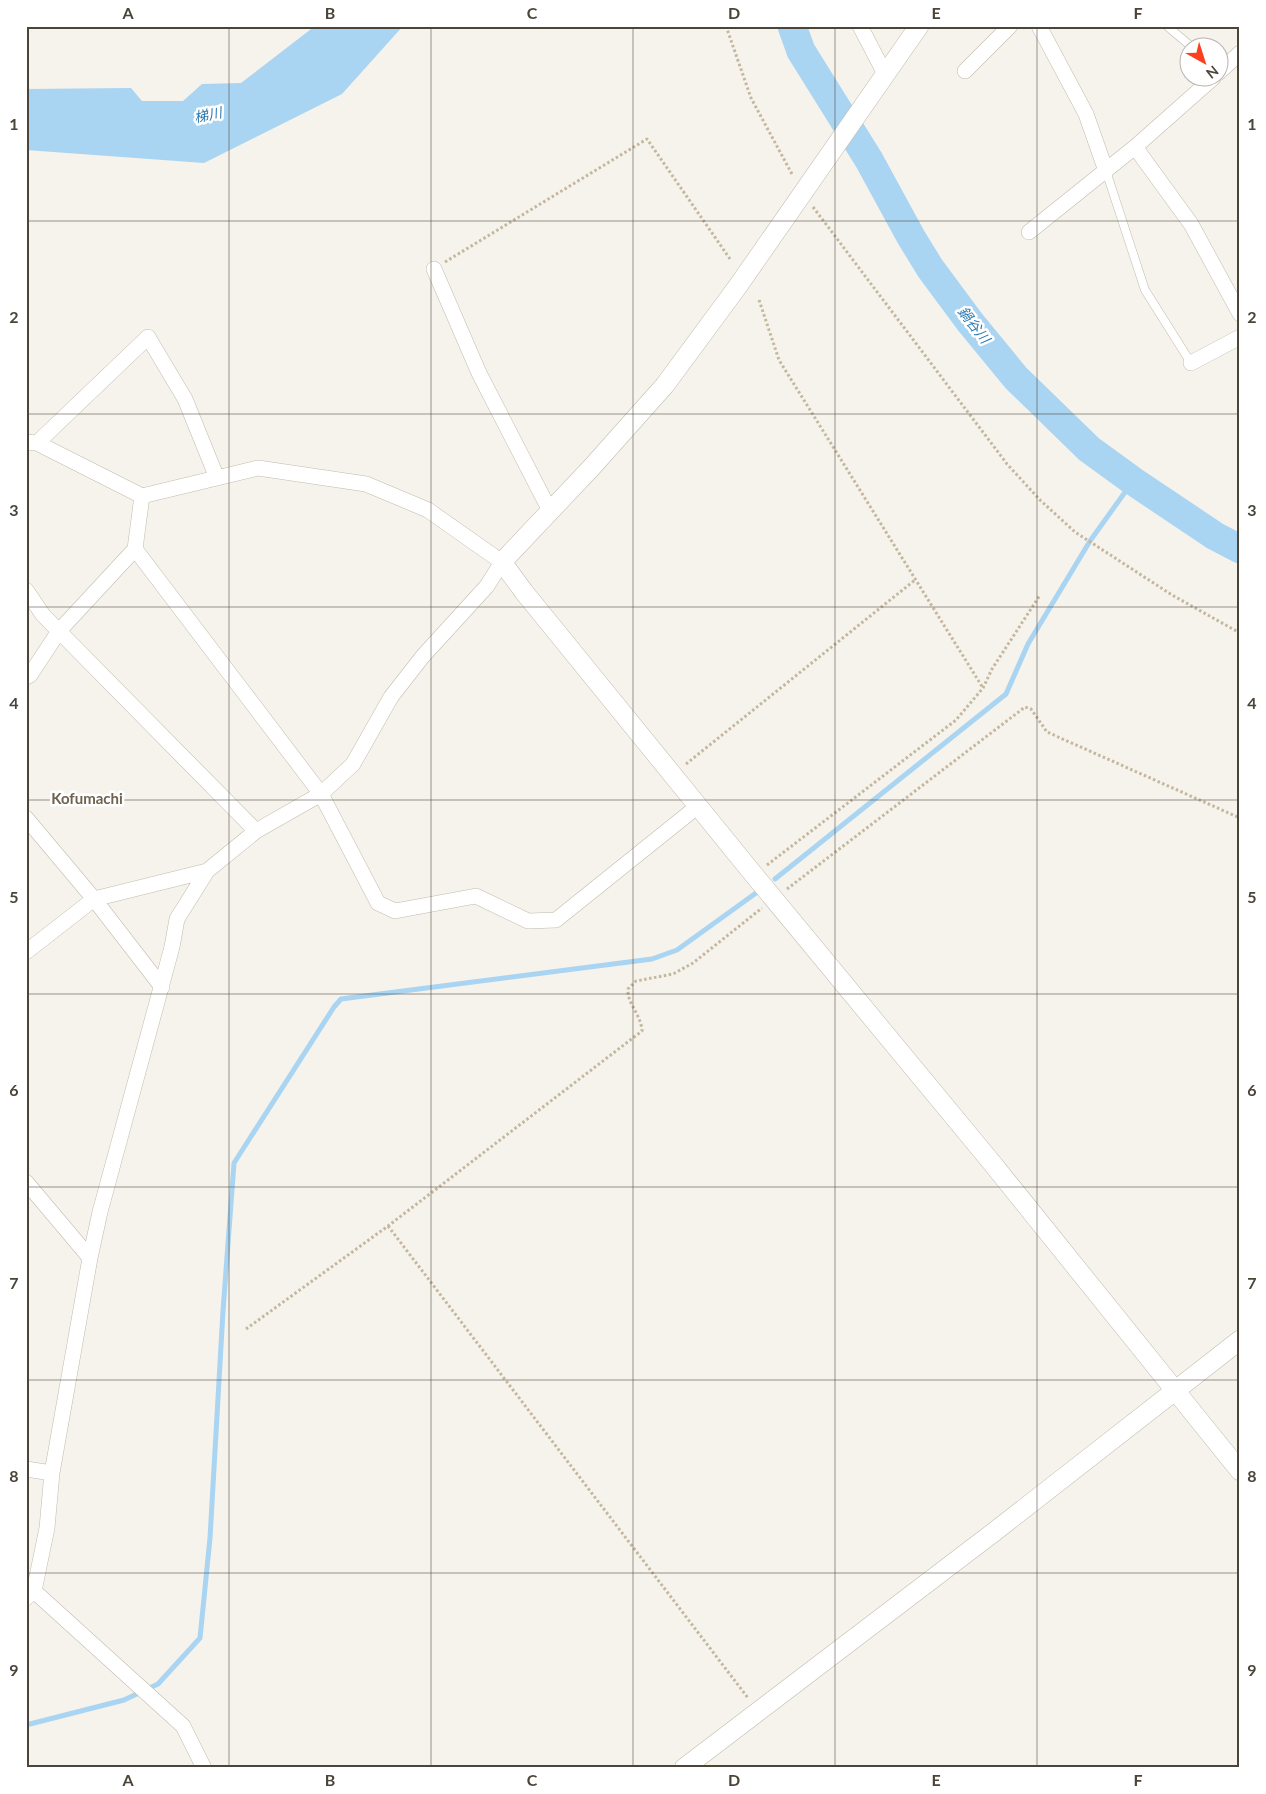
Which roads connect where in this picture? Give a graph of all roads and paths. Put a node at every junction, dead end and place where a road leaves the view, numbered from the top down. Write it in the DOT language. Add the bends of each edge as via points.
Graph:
graph roads {
  1 [pos="726,26"];
  2 [pos="860,26"];
  3 [pos="919,26"];
  4 [pos="1010,26"];
  5 [pos="1039,26"];
  6 [pos="1167,26"];
  7 [pos="1181,38"];
  8 [pos="965,71"];
  9 [pos="885,74"];
  10 [pos="1203,88"];
  11 [pos="1135,147"];
  12 [pos="1106,171"];
  13 [pos="803,192"];
  14 [pos="1029,232"];
  15 [pos="730,259"];
  16 [pos="434,269"];
  17 [pos="759,300"];
  18 [pos="1240,314"];
  19 [pos="1240,337"];
  20 [pos="1191,363"];
  21 [pos="31,442"];
  22 [pos="217,478"];
  23 [pos="142,496"];
  24 [pos="550,511"];
  25 [pos="135,549"];
  26 [pos="502,562"];
  27 [pos="915,580"];
  28 [pos="26,590"];
  29 [pos="1040,595"];
  30 [pos="59,631"];
  31 [pos="1240,633"];
  32 [pos="26,677"];
  33 [pos="983,688"];
  34 [pos="672,775"];
  35 [pos="321,794"];
  36 [pos="698,806"];
  37 [pos="26,818"];
  38 [pos="1240,818"];
  39 [pos="256,831"];
  40 [pos="207,871"];
  41 [pos="754,875"];
  42 [pos="94,899"];
  43 [pos="774,899"];
  44 [pos="26,952"];
  45 [pos="162,987"];
  46 [pos="26,1182"];
  47 [pos="388,1226"];
  48 [pos="90,1258"];
  49 [pos="246,1329"];
  50 [pos="1240,1340"];
  51 [pos="1174,1390"];
  52 [pos="26,1469"];
  53 [pos="1240,1471"];
  54 [pos="52,1474"];
  55 [pos="30,1594"];
  56 [pos="758,1711"];
  57 [pos="204,1768"];
  58 [pos="684,1768"];
  1 -- 13 [label="path" via="751,98"];
  2 -- 9 [label="street"];
  3 -- 9 [label="street"];
  4 -- 8 [label="street"];
  5 -- 12 [label="street" via="1086,114"];
  6 -- 7 [label="lane"];
  9 -- 13 [label="street"];
  10 -- 11 [label="street"];
  11 -- 12 [label="street"];
  11 -- 18 [label="street" via="1191,224"];
  12 -- 14 [label="street"];
  12 -- 20 [label="lane" via="1145,290"];
  13 -- 24 [label="street" via="665,385"];
  13 -- 31 [label="path" via="1007,464 1040,500 1075,532 1172,595"];
  15 -- 16 [label="path" via="647,139"];
  16 -- 24 [label="street" via="479,373"];
  17 -- 27 [label="path" via="779,360"];
  19 -- 20 [label="street"];
  21 -- 22 [label="street" via="148,337 185,399"];
  21 -- 23 [label="street"];
  22 -- 23 [label="street"];
  22 -- 26 [label="street" via="258,468 366,484 428,510"];
  23 -- 25 [label="street"];
  24 -- 26 [label="street"];
  25 -- 30 [label="street"];
  25 -- 35 [label="street"];
  26 -- 34 [label="street"];
  26 -- 35 [label="street" via="487,586 423,656 391,697 354,764"];
  27 -- 33 [label="path"];
  27 -- 34 [label="path"];
  28 -- 30 [label="street"];
  29 -- 33 [label="path"];
  30 -- 32 [label="street"];
  30 -- 39 [label="street"];
  33 -- 41 [label="path" via="956,720"];
  34 -- 36 [label="street"];
  35 -- 36 [label="street" via="378,903 395,911 476,896 528,921 556,920"];
  35 -- 39 [label="street"];
  36 -- 41 [label="street"];
  37 -- 42 [label="street"];
  38 -- 43 [label="path" via="1047,732 1031,709 1025,707"];
  39 -- 40 [label="street"];
  40 -- 42 [label="street"];
  40 -- 45 [label="street" via="177,919"];
  41 -- 43 [label="street"];
  42 -- 44 [label="street"];
  42 -- 45 [label="street"];
  43 -- 47 [label="path" via="693,963 673,974 636,981 628,989 627,996 641,1021 642,1031"];
  43 -- 51 [label="street"];
  45 -- 48 [label="street"];
  46 -- 48 [label="street"];
  47 -- 49 [label="path"];
  47 -- 56 [label="path"];
  48 -- 54 [label="street"];
  50 -- 51 [label="street"];
  51 -- 53 [label="street"];
  51 -- 56 [label="street"];
  52 -- 54 [label="street"];
  54 -- 55 [label="street" via="46,1528"];
  55 -- 57 [label="street" via="183,1726"];
  56 -- 58 [label="street"];
}
